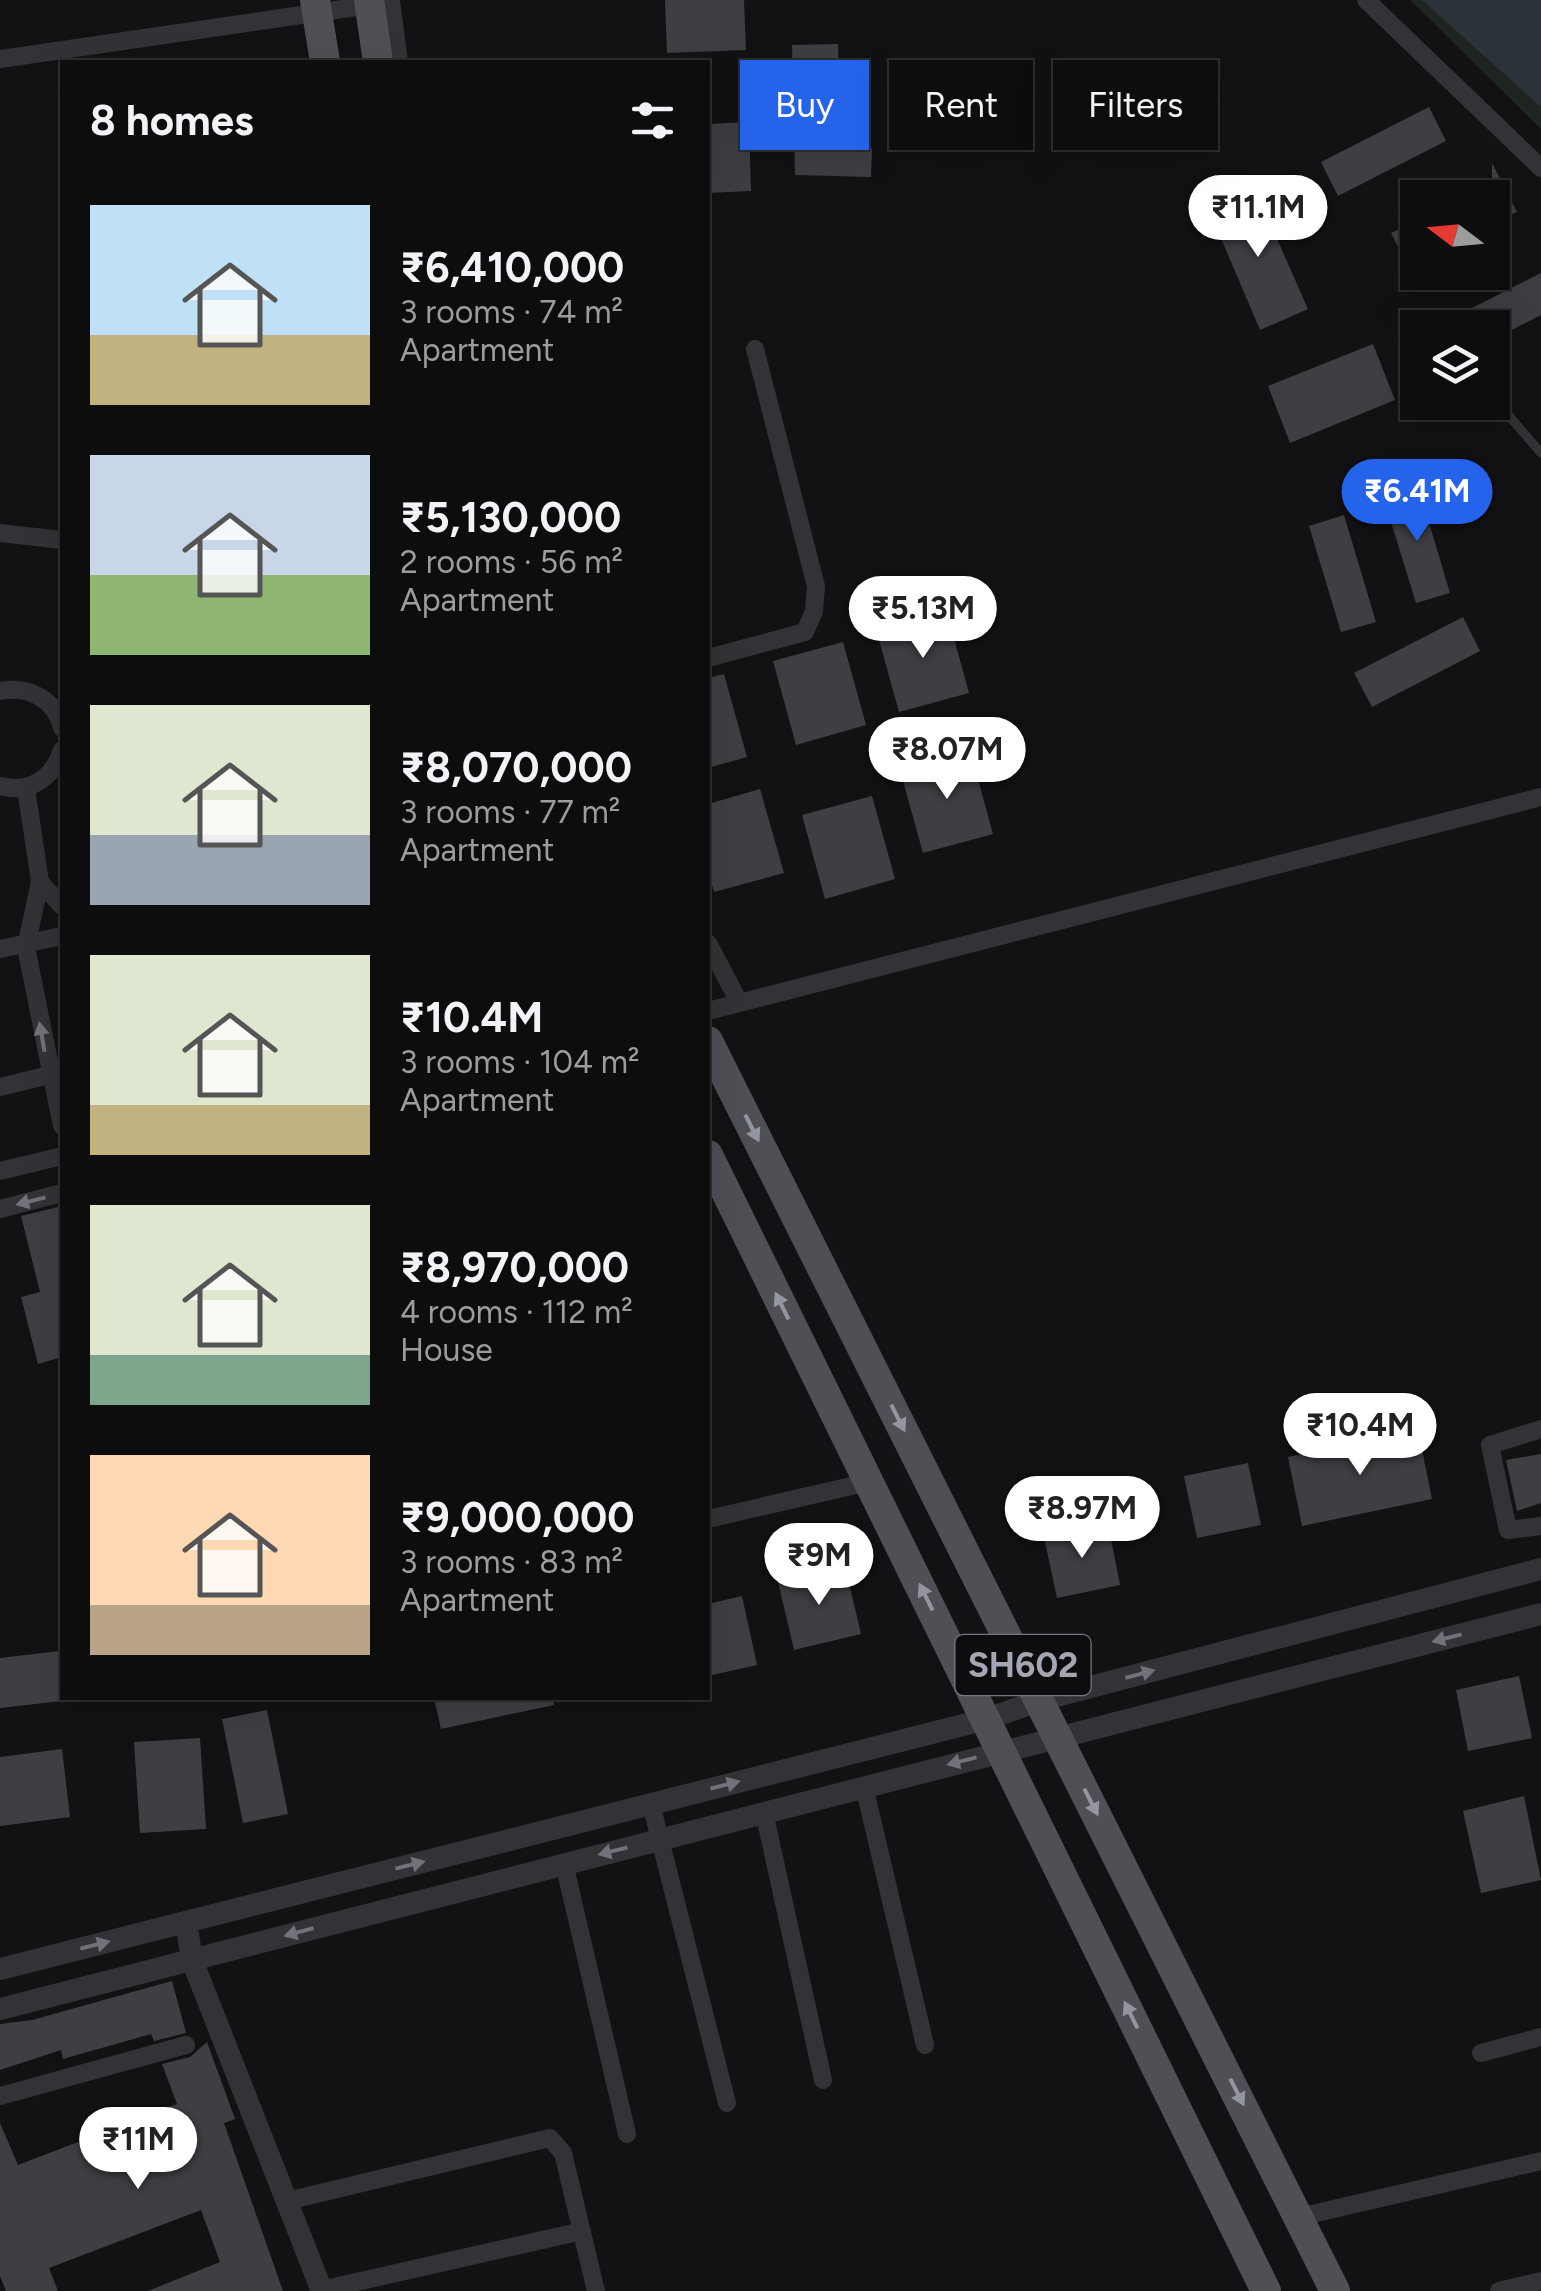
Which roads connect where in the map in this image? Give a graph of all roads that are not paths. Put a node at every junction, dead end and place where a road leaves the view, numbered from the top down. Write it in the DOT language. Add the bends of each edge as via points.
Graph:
graph roads {
  1 [pos="1366,0"];
  2 [pos="377,2"];
  3 [pos="315,6"];
  4 [pos="0,59"];
  5 [pos="324,60"];
  6 [pos="378,60"];
  7 [pos="398,60"];
  8 [pos="1541,168"];
  9 [pos="755,349"];
  10 [pos="1510,417"];
  11 [pos="1541,453"];
  12 [pos="0,534"];
  13 [pos="60,540"];
  14 [pos="710,657"];
  15 [pos="1,686"];
  16 [pos="60,724"];
  17 [pos="60,754"];
  18 [pos="0,786"];
  19 [pos="26,788"];
  20 [pos="1541,797"];
  21 [pos="40,882"];
  22 [pos="60,904"];
  23 [pos="60,937"];
  24 [pos="26,947"];
  25 [pos="710,947"];
  26 [pos="0,949"];
  27 [pos="739,1002"];
  28 [pos="710,1010"];
  29 [pos="710,1044"];
  30 [pos="56,1073"];
  31 [pos="0,1088"];
  32 [pos="60,1108"];
  33 [pos="60,1156"];
  34 [pos="710,1159"];
  35 [pos="0,1171"];
  36 [pos="60,1194"];
  37 [pos="0,1208"];
  38 [pos="1541,1429"];
  39 [pos="869,1482"];
  40 [pos="710,1519"];
  41 [pos="1541,1526"];
  42 [pos="1541,1569"];
  43 [pos="1541,1614"];
  44 [pos="1041,1700"];
  45 [pos="987,1719"];
  46 [pos="1059,1738"];
  47 [pos="1002,1750"];
  48 [pos="864,1786"];
  49 [pos="650,1804"];
  50 [pos="764,1812"];
  51 [pos="660,1839"];
  52 [pos="564,1863"];
  53 [pos="186,1922"];
  54 [pos="192,1960"];
  55 [pos="0,1969"];
  56 [pos="0,2009"];
  57 [pos="1541,2037"];
  58 [pos="186,2044"];
  59 [pos="925,2045"];
  60 [pos="1481,2052"];
  61 [pos="823,2080"];
  62 [pos="0,2096"];
  63 [pos="727,2103"];
  64 [pos="627,2134"];
  65 [pos="1541,2161"];
  66 [pos="286,2201"];
  67 [pos="1300,2217"];
  68 [pos="582,2230"];
  69 [pos="1541,2281"];
  70 [pos="321,2291"];
  71 [pos="596,2291"];
  72 [pos="1266,2291"];
  73 [pos="1335,2291"];
  74 [pos="1499,2291"];
  1 -- 8 [label="street"];
  2 -- 3 [label="street"];
  2 -- 6 [label="main road"];
  2 -- 7 [label="street"];
  3 -- 4 [label="street"];
  3 -- 5 [label="main road"];
  9 -- 14 [label="street" via="816,586 814,611 804,632"];
  10 -- 11 [label="lane"];
  12 -- 13 [label="street"];
  15 -- 16 [label="street" via="38,694"];
  17 -- 19 [label="street" via="54,768"];
  18 -- 19 [label="street"];
  19 -- 21 [label="street"];
  20 -- 27 [label="street"];
  21 -- 22 [label="street"];
  21 -- 24 [label="street"];
  23 -- 24 [label="street"];
  24 -- 26 [label="street"];
  30 -- 24 [label="street, one-way"];
  25 -- 27 [label="street"];
  27 -- 28 [label="street"];
  29 -- 44 [label="main road, SH602, one-way"];
  30 -- 31 [label="street"];
  30 -- 32 [label="street"];
  33 -- 35 [label="street"];
  39 -- 34 [label="main road, SH602, one-way"];
  36 -- 37 [label="street, one-way"];
  38 -- 41 [label="street" via="1490,1445 1508,1530"];
  39 -- 40 [label="street"];
  45 -- 39 [label="main road, SH602, one-way"];
  44 -- 42 [label="street, one-way"];
  43 -- 46 [label="street, one-way"];
  44 -- 45 [label="street"];
  44 -- 46 [label="main road, SH602"];
  45 -- 47 [label="main road, SH602"];
  49 -- 45 [label="street, one-way"];
  46 -- 47 [label="street"];
  46 -- 67 [label="main road, SH602, one-way"];
  47 -- 48 [label="street, one-way"];
  72 -- 47 [label="main road, SH602, one-way"];
  48 -- 50 [label="street"];
  48 -- 59 [label="street"];
  49 -- 51 [label="street"];
  53 -- 49 [label="street, one-way"];
  50 -- 51 [label="street"];
  50 -- 61 [label="street"];
  51 -- 52 [label="street, one-way"];
  51 -- 63 [label="street"];
  52 -- 54 [label="street, one-way"];
  52 -- 64 [label="street"];
  53 -- 54 [label="street"];
  55 -- 53 [label="street, one-way"];
  54 -- 56 [label="street"];
  54 -- 66 [label="street"];
  57 -- 60 [label="street"];
  58 -- 62 [label="street"];
  65 -- 67 [label="street"];
  66 -- 68 [label="street" via="550,2138 563,2153"];
  66 -- 70 [label="street"];
  67 -- 73 [label="main road, SH602"];
  68 -- 70 [label="street"];
  68 -- 71 [label="street"];
  69 -- 74 [label="street"];
}
